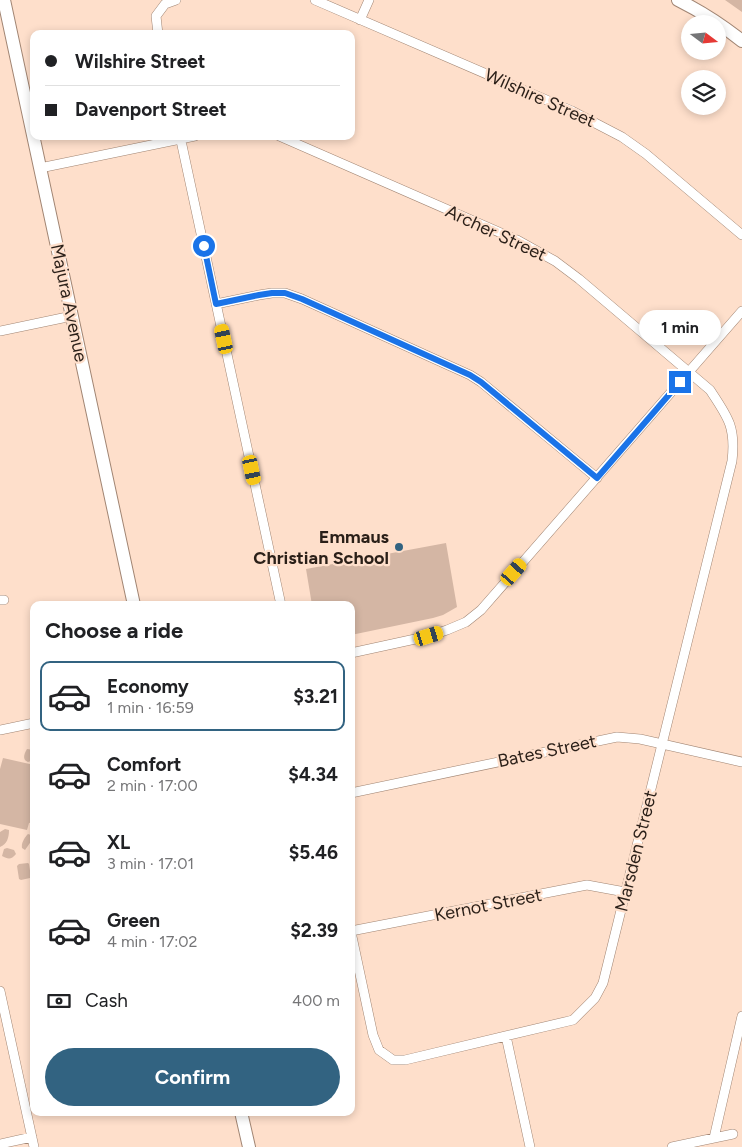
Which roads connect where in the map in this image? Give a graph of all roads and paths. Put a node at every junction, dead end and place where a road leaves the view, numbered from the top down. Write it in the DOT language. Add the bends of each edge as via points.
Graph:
graph roads {
  1 [pos="4,0"];
  2 [pos="176,0"];
  3 [pos="315,0"];
  4 [pos="368,0"];
  5 [pos="678,0"];
  6 [pos="360,20"];
  7 [pos="158,30"];
  8 [pos="742,41"];
  9 [pos="30,121"];
  10 [pos="34,140"];
  11 [pos="171,140"];
  12 [pos="180,140"];
  13 [pos="287,140"];
  14 [pos="40,168"];
  15 [pos="742,235"];
  16 [pos="216,304"];
  17 [pos="742,310"];
  18 [pos="72,316"];
  19 [pos="0,331"];
  20 [pos="689,372"];
  21 [pos="597,478"];
  22 [pos="133,601"];
  23 [pos="280,601"];
  24 [pos="355,652"];
  25 [pos="30,724"];
  26 [pos="0,730"];
  27 [pos="662,744"];
  28 [pos="742,762"];
  29 [pos="355,792"];
  30 [pos="626,892"];
  31 [pos="355,931"];
  32 [pos="355,951"];
  33 [pos="1,996"];
  34 [pos="742,1016"];
  35 [pos="506,1036"];
  36 [pos="242,1116"];
  37 [pos="733,1134"];
  38 [pos="32,1137"];
  39 [pos="714,1138"];
  40 [pos="0,1144"];
  41 [pos="34,1147"];
  42 [pos="249,1147"];
  43 [pos="530,1147"];
  44 [pos="672,1147"];
  1 -- 9 [label="main road, Majura Avenue"];
  2 -- 7 [label="street" via="165,4 156,16"];
  3 -- 6 [label="street, Wilshire Street"];
  4 -- 6 [label="street"];
  5 -- 8 [label="main road"];
  6 -- 15 [label="street, Wilshire Street" via="572,111 622,137"];
  10 -- 14 [label="main road, Majura Avenue"];
  11 -- 14 [label="street"];
  12 -- 16 [label="street"];
  13 -- 20 [label="street, Archer Street" via="516,240 555,261"];
  14 -- 18 [label="main road, Majura Avenue"];
  16 -- 21 [label="street" via="285,293 470,375"];
  16 -- 23 [label="street"];
  17 -- 20 [label="street"];
  18 -- 19 [label="street"];
  18 -- 22 [label="main road, Majura Avenue"];
  20 -- 21 [label="street"];
  20 -- 27 [label="street, Marsden Street" via="710,390 725,413 733,448"];
  21 -- 24 [label="street" via="481,610 466,622 429,636"];
  25 -- 26 [label="street"];
  27 -- 28 [label="street, Bates Street"];
  27 -- 29 [label="street, Bates Street" via="617,736"];
  27 -- 30 [label="street, Marsden Street"];
  30 -- 31 [label="street, Kernot Street" via="587,885"];
  30 -- 35 [label="street, Marsden Street" via="603,982 595,998 573,1020"];
  32 -- 35 [label="street, Marsden Street" via="378,1050 393,1060"];
  33 -- 38 [label="street"];
  34 -- 39 [label="street"];
  35 -- 43 [label="street"];
  36 -- 42 [label="main road"];
  37 -- 39 [label="street"];
  38 -- 40 [label="street"];
  38 -- 41 [label="street"];
  39 -- 44 [label="street"];
}
